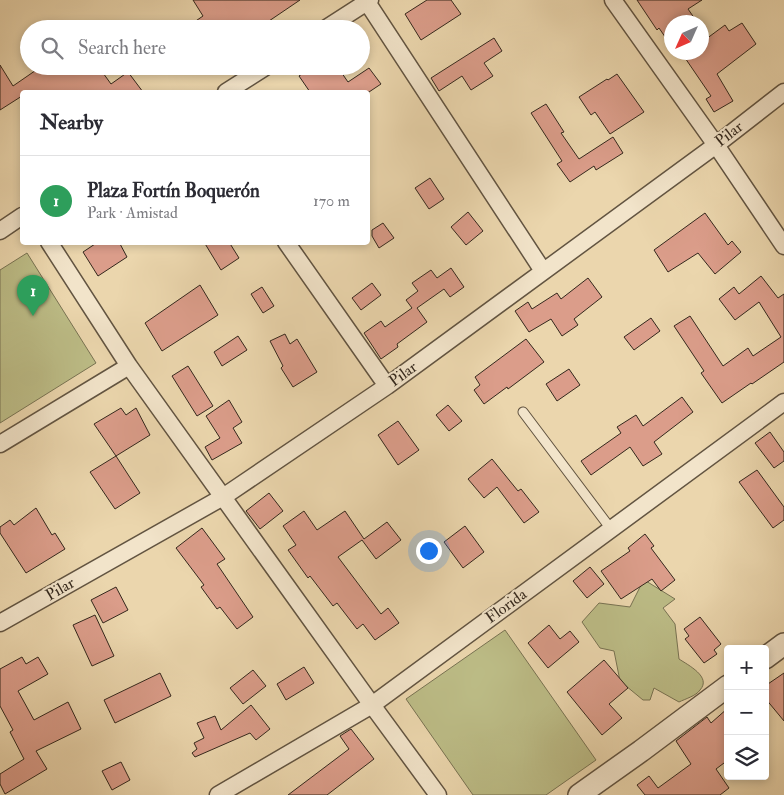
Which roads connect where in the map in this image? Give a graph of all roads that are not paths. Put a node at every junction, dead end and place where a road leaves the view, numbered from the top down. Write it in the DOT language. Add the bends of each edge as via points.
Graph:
graph roads {
  1 [pos="613,0"];
  2 [pos="369,1"];
  3 [pos="339,20"];
  4 [pos="253,75"];
  5 [pos="229,90"];
  6 [pos="784,92"];
  7 [pos="716,145"];
  8 [pos="20,217"];
  9 [pos="0,231"];
  10 [pos="51,245"];
  11 [pos="288,245"];
  12 [pos="784,246"];
  13 [pos="544,271"];
  14 [pos="129,366"];
  15 [pos="387,386"];
  16 [pos="784,402"];
  17 [pos="523,412"];
  18 [pos="0,444"];
  19 [pos="223,497"];
  20 [pos="611,529"];
  21 [pos="0,624"];
  22 [pos="784,644"];
  23 [pos="769,655"];
  24 [pos="724,689"];
  25 [pos="372,706"];
  26 [pos="218,795"];
  27 [pos="438,795"];
  28 [pos="579,795"];
  1 -- 7 [label="street"];
  2 -- 3 [label="street"];
  2 -- 13 [label="street"];
  4 -- 5 [label="street"];
  6 -- 7 [label="street, Pilar"];
  7 -- 12 [label="street"];
  7 -- 13 [label="street, Pilar"];
  8 -- 9 [label="street"];
  10 -- 14 [label="street"];
  11 -- 15 [label="street"];
  13 -- 15 [label="street, Pilar"];
  14 -- 18 [label="street"];
  14 -- 19 [label="street"];
  15 -- 19 [label="street, Pilar"];
  16 -- 20 [label="street, Florida"];
  17 -- 20 [label="lane"];
  19 -- 21 [label="street, Pilar"];
  19 -- 25 [label="street"];
  20 -- 25 [label="street, Florida"];
  22 -- 23 [label="street"];
  24 -- 28 [label="street"];
  25 -- 26 [label="street, Florida"];
  25 -- 27 [label="street"];
}
